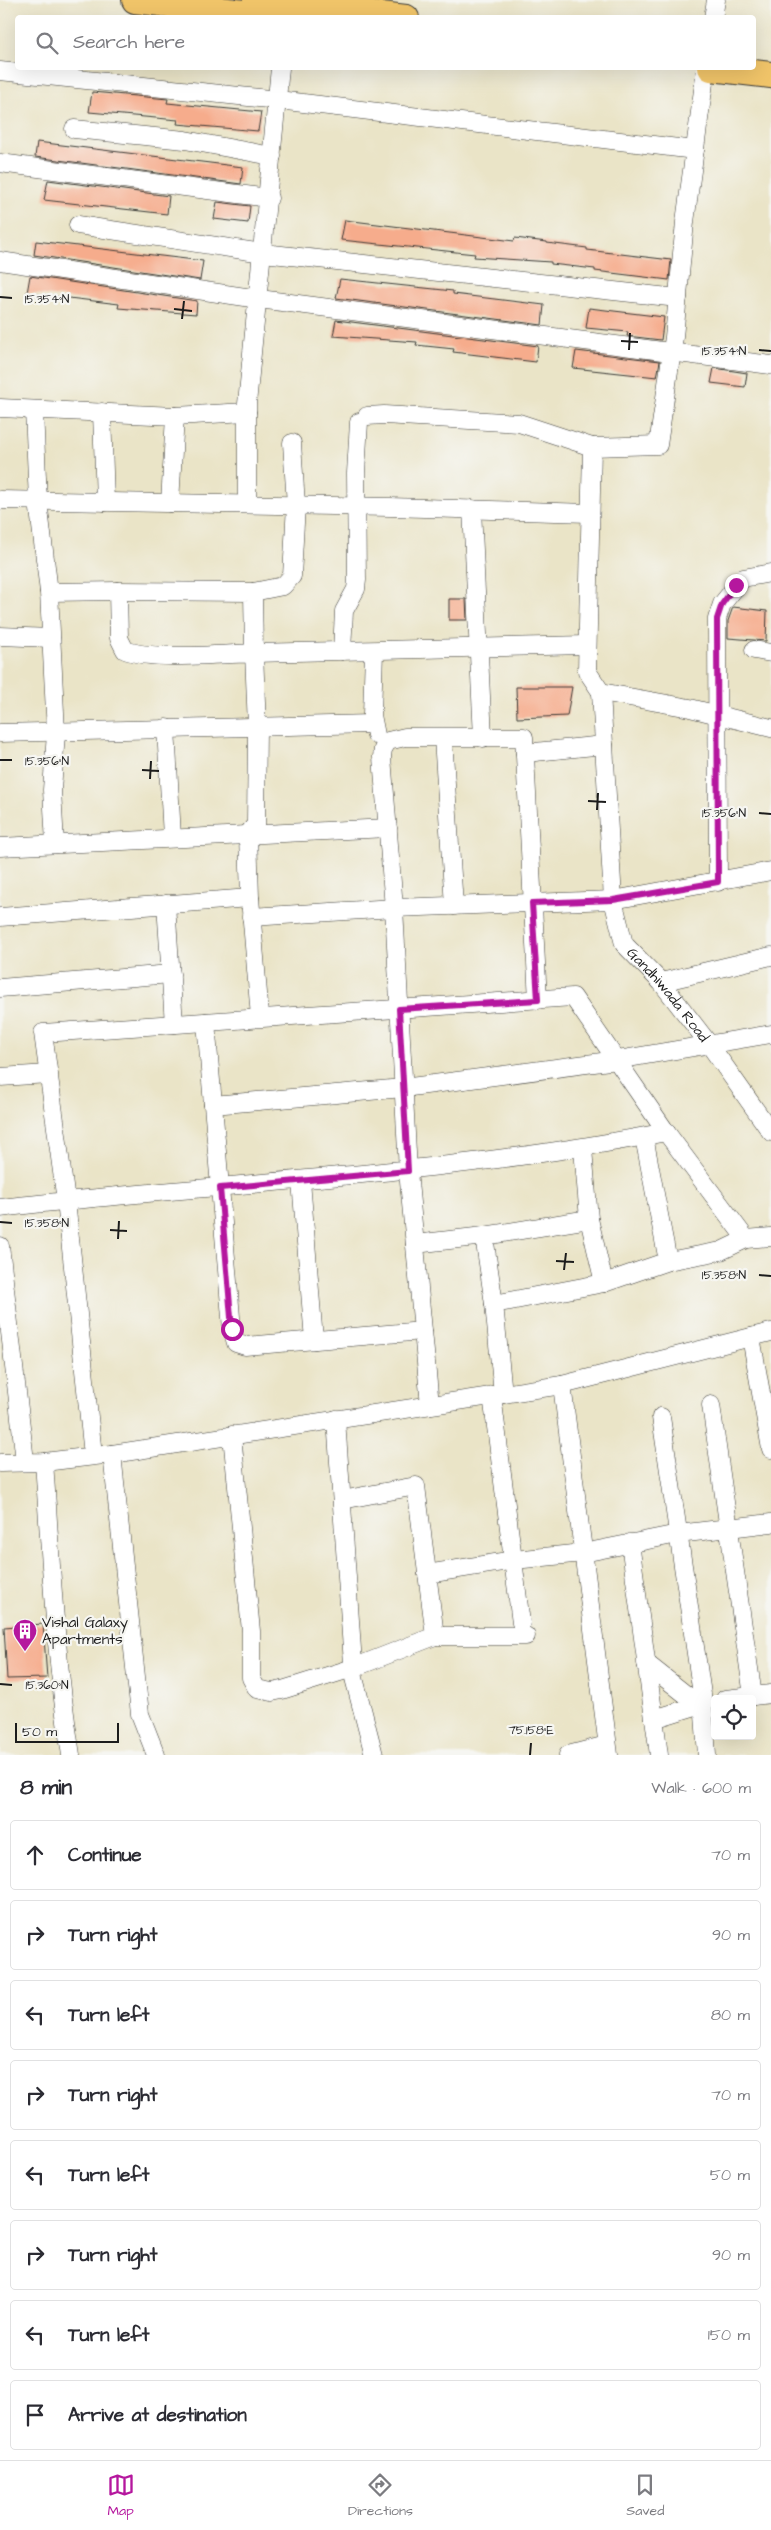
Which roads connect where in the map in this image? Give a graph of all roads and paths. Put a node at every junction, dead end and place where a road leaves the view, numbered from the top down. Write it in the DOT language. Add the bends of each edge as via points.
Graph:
graph roads {
  1 [pos="134,0"];
  2 [pos="256,0"];
  3 [pos="716,0"];
  4 [pos="285,10"];
  5 [pos="361,15"];
  6 [pos="714,15"];
  7 [pos="756,58"];
  8 [pos="771,60"];
  9 [pos="280,70"];
  10 [pos="706,70"];
  11 [pos="728,70"];
  12 [pos="0,71"];
  13 [pos="771,75"];
  14 [pos="278,100"];
  15 [pos="74,129"];
  16 [pos="694,150"];
  17 [pos="272,156"];
  18 [pos="0,163"];
  19 [pos="269,198"];
  20 [pos="78,225"];
  21 [pos="263,253"];
  22 [pos="0,261"];
  23 [pos="259,298"];
  24 [pos="678,298"];
  25 [pos="672,351"];
  26 [pos="771,365"];
  27 [pos="0,408"];
  28 [pos="34,410"];
  29 [pos="102,412"];
  30 [pos="247,412"];
  31 [pos="175,416"];
  32 [pos="292,443"];
  33 [pos="592,447"];
  34 [pos="0,500"];
  35 [pos="38,502"];
  36 [pos="105,502"];
  37 [pos="170,503"];
  38 [pos="247,504"];
  39 [pos="296,505"];
  40 [pos="356,506"];
  41 [pos="472,509"];
  42 [pos="589,513"];
  43 [pos="771,573"];
  44 [pos="118,590"];
  45 [pos="49,592"];
  46 [pos="253,592"];
  47 [pos="0,636"];
  48 [pos="51,638"];
  49 [pos="586,645"];
  50 [pos="479,648"];
  51 [pos="342,651"];
  52 [pos="374,651"];
  53 [pos="254,652"];
  54 [pos="601,692"];
  55 [pos="718,715"];
  56 [pos="372,724"];
  57 [pos="257,727"];
  58 [pos="166,728"];
  59 [pos="771,728"];
  60 [pos="0,733"];
  61 [pos="56,733"];
  62 [pos="444,738"];
  63 [pos="483,738"];
  64 [pos="604,745"];
  65 [pos="383,749"];
  66 [pos="524,753"];
  67 [pos="388,828"];
  68 [pos="248,834"];
  69 [pos="172,837"];
  70 [pos="55,844"];
  71 [pos="0,846"];
  72 [pos="771,871"];
  73 [pos="718,882"];
  74 [pos="250,898"];
  75 [pos="613,900"];
  76 [pos="532,903"];
  77 [pos="166,904"];
  78 [pos="454,906"];
  79 [pos="394,908"];
  80 [pos="0,917"];
  81 [pos="251,917"];
  82 [pos="771,956"];
  83 [pos="171,974"];
  84 [pos="661,982"];
  85 [pos="0,988"];
  86 [pos="538,1000"];
  87 [pos="399,1009"];
  88 [pos="260,1018"];
  89 [pos="206,1022"];
  90 [pos="174,1024"];
  91 [pos="771,1034"];
  92 [pos="708,1044"];
  93 [pos="617,1060"];
  94 [pos="48,1074"];
  95 [pos="0,1076"];
  96 [pos="404,1088"];
  97 [pos="213,1105"];
  98 [pos="768,1122"];
  99 [pos="666,1132"];
  100 [pos="644,1137"];
  101 [pos="583,1149"];
  102 [pos="408,1171"];
  103 [pos="301,1180"];
  104 [pos="220,1188"];
  105 [pos="66,1201"];
  106 [pos="0,1208"];
  107 [pos="589,1218"];
  108 [pos="484,1236"];
  109 [pos="771,1237"];
  110 [pos="746,1239"];
  111 [pos="415,1244"];
  112 [pos="0,1246"];
  113 [pos="668,1262"];
  114 [pos="604,1283"];
  115 [pos="494,1304"];
  116 [pos="423,1331"];
  117 [pos="771,1332"];
  118 [pos="751,1337"];
  119 [pos="314,1340"];
  120 [pos="562,1385"];
  121 [pos="497,1395"];
  122 [pos="430,1405"];
  123 [pos="711,1405"];
  124 [pos="661,1417"];
  125 [pos="336,1419"];
  126 [pos="232,1435"];
  127 [pos="771,1449"];
  128 [pos="112,1454"];
  129 [pos="93,1455"];
  130 [pos="25,1461"];
  131 [pos="44,1462"];
  132 [pos="0,1463"];
  133 [pos="342,1500"];
  134 [pos="771,1523"];
  135 [pos="730,1529"];
  136 [pos="678,1534"];
  137 [pos="630,1543"];
  138 [pos="583,1553"];
  139 [pos="514,1560"];
  140 [pos="427,1574"];
  141 [pos="435,1636"];
  142 [pos="646,1663"];
  143 [pos="353,1668"];
  144 [pos="771,1694"];
  145 [pos="754,1695"];
  146 [pos="756,1696"];
  147 [pos="709,1700"];
  148 [pos="654,1719"];
  149 [pos="608,1750"];
  150 [pos="71,1755"];
  151 [pos="156,1755"];
  152 [pos="374,1755"];
  153 [pos="568,1755"];
  154 [pos="659,1755"];
  155 [pos="707,1755"];
  1 -- 4 [label="highway"];
  2 -- 4 [label="highway"];
  3 -- 6 [label="street"];
  4 -- 5 [label="highway"];
  7 -- 8 [label="highway"];
  9 -- 14 [label="street"];
  10 -- 16 [label="street"];
  11 -- 13 [label="highway"];
  12 -- 14 [label="street"];
  14 -- 16 [label="street"];
  14 -- 17 [label="street"];
  15 -- 17 [label="street" via="185,140"];
  16 -- 24 [label="street"];
  17 -- 19 [label="street"];
  18 -- 19 [label="street"];
  19 -- 21 [label="street"];
  20 -- 21 [label="street"];
  21 -- 23 [label="street"];
  21 -- 24 [label="street"];
  22 -- 23 [label="street"];
  23 -- 25 [label="street"];
  23 -- 30 [label="street"];
  24 -- 25 [label="street"];
  25 -- 26 [label="street"];
  25 -- 33 [label="street" via="658,445"];
  27 -- 28 [label="street"];
  28 -- 29 [label="street"];
  28 -- 35 [label="street"];
  29 -- 31 [label="street"];
  29 -- 36 [label="street"];
  30 -- 31 [label="street"];
  30 -- 38 [label="street"];
  31 -- 37 [label="street"];
  32 -- 39 [label="street"];
  33 -- 40 [label="street" via="519,423 384,415 364,419"];
  33 -- 42 [label="street"];
  34 -- 35 [label="street"];
  35 -- 36 [label="street"];
  35 -- 45 [label="street"];
  36 -- 37 [label="street"];
  37 -- 38 [label="street"];
  38 -- 39 [label="street"];
  39 -- 40 [label="street"];
  39 -- 46 [label="street" via="292,576 283,586"];
  40 -- 41 [label="street"];
  40 -- 51 [label="street" via="357,580 356,589 344,610"];
  41 -- 42 [label="street"];
  41 -- 50 [label="street"];
  42 -- 49 [label="street"];
  43 -- 55 [label="street" via="743,578 722,604 717,619 716,643"];
  44 -- 45 [label="street"];
  44 -- 46 [label="street"];
  44 -- 53 [label="street" via="119,638 125,650 197,656"];
  45 -- 48 [label="street"];
  46 -- 53 [label="street"];
  47 -- 48 [label="street"];
  48 -- 61 [label="street"];
  49 -- 50 [label="street"];
  49 -- 54 [label="street" via="586,671"];
  50 -- 52 [label="street"];
  50 -- 63 [label="street"];
  51 -- 52 [label="street"];
  51 -- 53 [label="street"];
  52 -- 56 [label="street"];
  53 -- 57 [label="street"];
  54 -- 55 [label="street"];
  54 -- 64 [label="street, Gandhiwada Road"];
  55 -- 59 [label="street"];
  55 -- 73 [label="street"];
  56 -- 57 [label="street"];
  56 -- 65 [label="street"];
  57 -- 58 [label="street"];
  57 -- 68 [label="street" via="256,824"];
  58 -- 61 [label="street"];
  58 -- 69 [label="street"];
  60 -- 61 [label="street"];
  61 -- 70 [label="street" via="52,790"];
  62 -- 63 [label="street"];
  62 -- 65 [label="street" via="394,738"];
  62 -- 78 [label="street"];
  63 -- 66 [label="street" via="524,738"];
  64 -- 66 [label="street"];
  64 -- 75 [label="street, Gandhiwada Road"];
  65 -- 67 [label="street"];
  66 -- 76 [label="street"];
  67 -- 68 [label="street"];
  67 -- 79 [label="street"];
  68 -- 69 [label="street"];
  68 -- 74 [label="street"];
  69 -- 70 [label="street"];
  70 -- 71 [label="street"];
  72 -- 73 [label="street"];
  73 -- 75 [label="street"];
  74 -- 77 [label="street"];
  74 -- 81 [label="street"];
  75 -- 76 [label="street"];
  75 -- 84 [label="street, Gandhiwada Road" via="624,944"];
  76 -- 78 [label="street"];
  76 -- 86 [label="street"];
  77 -- 80 [label="street"];
  77 -- 83 [label="street"];
  78 -- 79 [label="street"];
  79 -- 81 [label="street"];
  79 -- 87 [label="street"];
  81 -- 88 [label="street"];
  82 -- 84 [label="street"];
  83 -- 85 [label="street"];
  83 -- 90 [label="street"];
  84 -- 92 [label="street, Gandhiwada Road"];
  86 -- 87 [label="street"];
  86 -- 93 [label="street" via="573,997"];
  87 -- 88 [label="street"];
  87 -- 96 [label="street"];
  88 -- 89 [label="street"];
  89 -- 90 [label="street"];
  89 -- 97 [label="street"];
  90 -- 94 [label="street" via="43,1033"];
  91 -- 92 [label="street"];
  92 -- 93 [label="street"];
  92 -- 98 [label="street, Gandhiwada Road"];
  93 -- 96 [label="street"];
  93 -- 99 [label="street"];
  94 -- 95 [label="street"];
  94 -- 105 [label="street"];
  96 -- 97 [label="street"];
  96 -- 102 [label="street"];
  97 -- 104 [label="street"];
  99 -- 100 [label="street"];
  99 -- 110 [label="street"];
  100 -- 101 [label="street"];
  100 -- 113 [label="street"];
  101 -- 102 [label="street"];
  101 -- 107 [label="street"];
  102 -- 103 [label="street"];
  102 -- 111 [label="street"];
  103 -- 104 [label="street"];
  103 -- 119 [label="street"];
  104 -- 105 [label="street"];
  104 -- 119 [label="street" via="232,1329 236,1343 245,1346"];
  105 -- 106 [label="street"];
  105 -- 129 [label="street"];
  107 -- 108 [label="street"];
  107 -- 114 [label="street"];
  108 -- 111 [label="street"];
  108 -- 115 [label="street"];
  109 -- 110 [label="street"];
  110 -- 113 [label="street" via="721,1251"];
  111 -- 116 [label="street"];
  112 -- 130 [label="street"];
  113 -- 114 [label="street"];
  114 -- 115 [label="street"];
  115 -- 121 [label="street"];
  116 -- 119 [label="street"];
  116 -- 122 [label="street"];
  117 -- 118 [label="street"];
  118 -- 120 [label="street"];
  118 -- 127 [label="street"];
  120 -- 121 [label="street"];
  120 -- 138 [label="street"];
  121 -- 122 [label="street"];
  121 -- 139 [label="street"];
  122 -- 125 [label="street"];
  123 -- 135 [label="street"];
  124 -- 136 [label="street"];
  125 -- 126 [label="street"];
  125 -- 133 [label="street"];
  126 -- 128 [label="street"];
  126 -- 143 [label="street" via="251,1631 253,1686 257,1690 272,1692"];
  128 -- 129 [label="street"];
  128 -- 151 [label="street" via="140,1714"];
  129 -- 131 [label="street"];
  130 -- 131 [label="street"];
  130 -- 132 [label="street"];
  131 -- 150 [label="street" via="58,1646"];
  133 -- 140 [label="street" via="416,1486"];
  133 -- 143 [label="street"];
  134 -- 135 [label="street"];
  135 -- 136 [label="street"];
  135 -- 145 [label="street"];
  136 -- 137 [label="street"];
  136 -- 147 [label="street"];
  137 -- 138 [label="street"];
  137 -- 142 [label="street"];
  138 -- 139 [label="street"];
  138 -- 149 [label="street"];
  139 -- 140 [label="street"];
  139 -- 141 [label="street" via="524,1630"];
  140 -- 141 [label="street"];
  141 -- 143 [label="street"];
  142 -- 148 [label="street"];
  142 -- 148 [label="street" via="699,1705"];
  143 -- 152 [label="street"];
  144 -- 146 [label="street"];
  147 -- 155 [label="street"];
  148 -- 154 [label="street"];
  149 -- 153 [label="street"];
}
